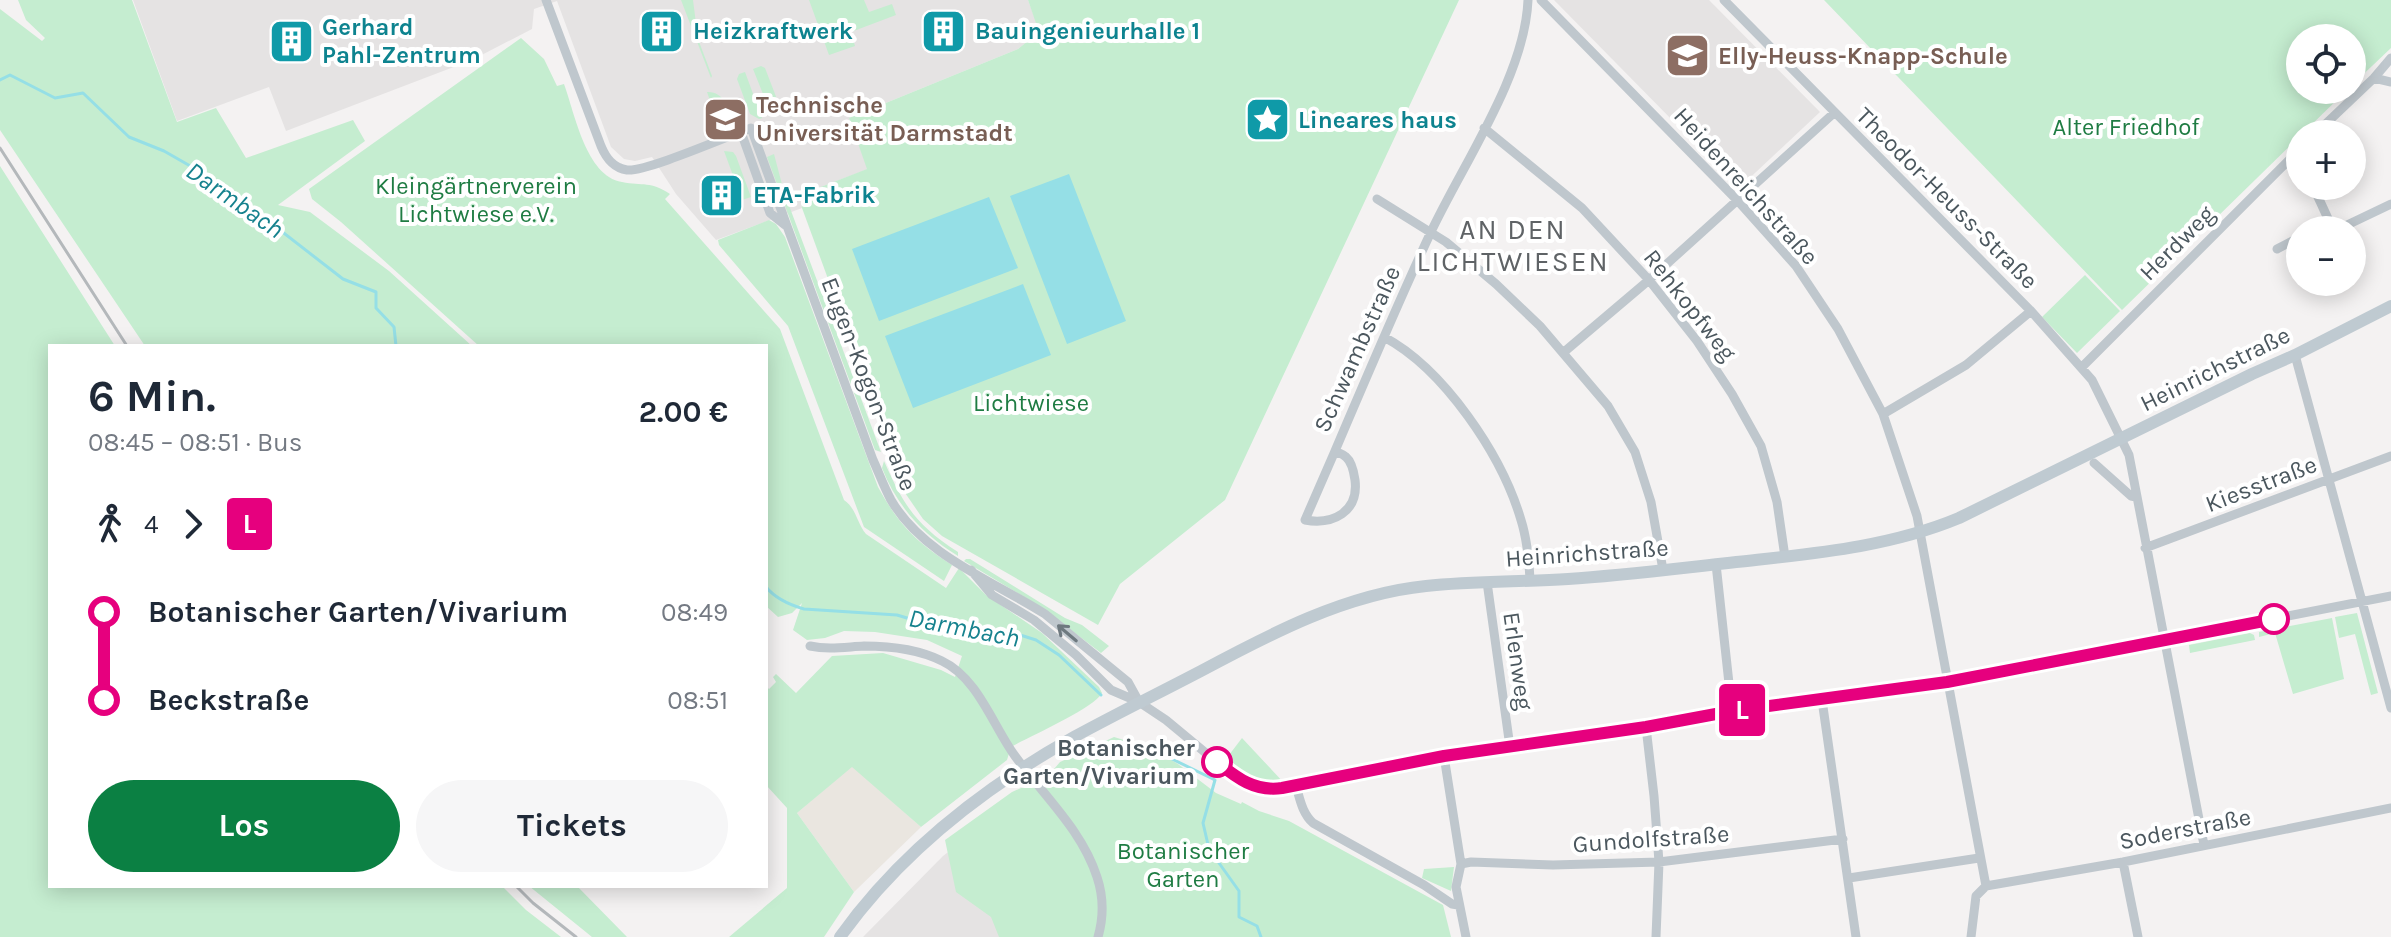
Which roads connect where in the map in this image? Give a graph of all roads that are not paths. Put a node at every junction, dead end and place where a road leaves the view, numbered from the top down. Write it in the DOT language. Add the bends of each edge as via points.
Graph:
graph roads {
  1 [pos="546,0"];
  2 [pos="1528,0"];
  3 [pos="1541,0"];
  4 [pos="1724,0"];
  5 [pos="2391,58"];
  6 [pos="2374,78"];
  7 [pos="2391,82"];
  8 [pos="1834,113"];
  9 [pos="2330,120"];
  10 [pos="1484,128"];
  11 [pos="741,132"];
  12 [pos="2286,167"];
  13 [pos="1377,199"];
  14 [pos="1738,201"];
  15 [pos="2391,204"];
  16 [pos="2366,216"];
  17 [pos="788,227"];
  18 [pos="1431,231"];
  19 [pos="2286,244"];
  20 [pos="2277,249"];
  21 [pos="1649,280"];
  22 [pos="2391,306"];
  23 [pos="2031,311"];
  24 [pos="1384,337"];
  25 [pos="1564,352"];
  26 [pos="2295,355"];
  27 [pos="2083,366"];
  28 [pos="1883,414"];
  29 [pos="2122,439"];
  30 [pos="1335,451"];
  31 [pos="2391,456"];
  32 [pos="2094,463"];
  33 [pos="2330,479"];
  34 [pos="2136,497"];
  35 [pos="1920,533"];
  36 [pos="2145,548"];
  37 [pos="1785,557"];
  38 [pos="1716,564"];
  39 [pos="971,570"];
  40 [pos="1663,570"];
  41 [pos="1530,580"];
  42 [pos="1487,582"];
  43 [pos="2391,596"];
  44 [pos="2362,602"];
  45 [pos="2164,640"];
  46 [pos="810,646"];
  47 [pos="1947,682"];
  48 [pos="1822,700"];
  49 [pos="1139,702"];
  50 [pos="2391,708"];
  51 [pos="1732,711"];
  52 [pos="1646,727"];
  53 [pos="1510,747"];
  54 [pos="1444,756"];
  55 [pos="1024,768"];
  56 [pos="1296,786"];
  57 [pos="2391,808"];
  58 [pos="1843,839"];
  59 [pos="2204,845"];
  60 [pos="1979,858"];
  61 [pos="1659,862"];
  62 [pos="2123,862"];
  63 [pos="1461,864"];
  64 [pos="1849,878"];
  65 [pos="1986,886"];
  66 [pos="1458,905"];
  67 [pos="840,937"];
  68 [pos="1098,937"];
  69 [pos="1466,937"];
  70 [pos="1656,937"];
  71 [pos="1856,937"];
  72 [pos="1971,937"];
  73 [pos="2138,937"];
  1 -- 11 [label="street" via="611,163 644,168"];
  2 -- 10 [label="street, Schwambstraße" via="1513,66"];
  3 -- 14 [label="street, Heidenreichstraße"];
  4 -- 8 [label="street, Theodor-Heuss-Straße"];
  5 -- 6 [label="street"];
  6 -- 7 [label="street"];
  6 -- 9 [label="street"];
  8 -- 14 [label="street"];
  8 -- 23 [label="street, Theodor-Heuss-Straße"];
  10 -- 18 [label="street, Schwambstraße"];
  10 -- 21 [label="street, Rehkopfweg" via="1582,208"];
  11 -- 17 [label="street, Eugen-Kogon-Straße" via="770,213"];
  11 -- 17 [label="street, Eugen-Kogon-Straße" via="751,128"];
  12 -- 27 [label="street, Herdweg"];
  13 -- 18 [label="street"];
  14 -- 21 [label="street"];
  14 -- 28 [label="street, Heidenreichstraße" via="1796,266 1838,329"];
  15 -- 16 [label="street"];
  17 -- 39 [label="street, Eugen-Kogon-Straße" via="892,502 929,544"];
  18 -- 24 [label="street, Schwambstraße"];
  18 -- 25 [label="street" via="1496,284"];
  19 -- 20 [label="street"];
  21 -- 25 [label="street"];
  21 -- 37 [label="street, Rehkopfweg" via="1697,341 1761,446"];
  22 -- 26 [label="main road, Heinrichstraße"];
  23 -- 27 [label="street, Theodor-Heuss-Straße"];
  23 -- 28 [label="street" via="1966,365"];
  24 -- 30 [label="street, Schwambstraße"];
  24 -- 41 [label="street" via="1443,386 1481,436 1516,504"];
  25 -- 40 [label="street" via="1608,406 1635,452 1651,502"];
  26 -- 29 [label="main road, Heinrichstraße"];
  26 -- 33 [label="street"];
  27 -- 29 [label="street, Theodor-Heuss-Straße"];
  28 -- 35 [label="street, Heidenreichstraße"];
  29 -- 34 [label="street, Theodor-Heuss-Straße"];
  29 -- 35 [label="main road, Heinrichstraße"];
  30 -- 30 [label="street, Schwambstraße" via="1311,505 1305,520 1337,518 1351,507 1354,471 1347,457"];
  31 -- 33 [label="street, Kiesstraße"];
  32 -- 34 [label="street"];
  33 -- 36 [label="street, Kiesstraße"];
  33 -- 44 [label="street"];
  34 -- 36 [label="street, Theodor-Heuss-Straße"];
  35 -- 37 [label="main road, Heinrichstraße"];
  35 -- 47 [label="street, Heidenreichstraße"];
  36 -- 45 [label="street, Theodor-Heuss-Straße"];
  37 -- 38 [label="main road, Heinrichstraße"];
  38 -- 40 [label="main road, Heinrichstraße"];
  38 -- 51 [label="street"];
  39 -- 49 [label="street, Eugen-Kogon-Straße" via="992,595 1034,620 1111,690"];
  49 -- 39 [label="street, Eugen-Kogon-Straße, one-way" via="1128,682 1045,614"];
  40 -- 41 [label="main road, Heinrichstraße"];
  41 -- 42 [label="main road, Heinrichstraße"];
  42 -- 49 [label="main road, Heinrichstraße" via="1424,586 1351,602"];
  42 -- 53 [label="street, Erlenweg"];
  43 -- 44 [label="street"];
  44 -- 45 [label="street"];
  44 -- 50 [label="street"];
  45 -- 47 [label="street"];
  45 -- 59 [label="street, Theodor-Heuss-Straße"];
  46 -- 55 [label="street" via="900,648 944,661 972,686"];
  47 -- 48 [label="street"];
  47 -- 60 [label="street, Heidenreichstraße"];
  48 -- 51 [label="street"];
  48 -- 58 [label="street"];
  49 -- 55 [label="main road, Heinrichstraße"];
  49 -- 56 [label="street" via="1247,784 1269,790"];
  51 -- 52 [label="street"];
  52 -- 53 [label="street"];
  52 -- 61 [label="street"];
  53 -- 54 [label="street"];
  54 -- 56 [label="street"];
  54 -- 63 [label="street"];
  55 -- 67 [label="main road, Heinrichstraße" via="925,842"];
  55 -- 68 [label="street" via="1060,809 1098,877 1104,909"];
  56 -- 66 [label="street" via="1313,823"];
  57 -- 59 [label="street, Soderstraße"];
  58 -- 61 [label="street, Gundolfstraße"];
  58 -- 64 [label="street"];
  59 -- 62 [label="street, Soderstraße"];
  60 -- 64 [label="street"];
  60 -- 65 [label="street, Heidenreichstraße"];
  61 -- 63 [label="street, Gundolfstraße"];
  61 -- 70 [label="street"];
  62 -- 65 [label="street, Soderstraße"];
  62 -- 73 [label="street"];
  63 -- 66 [label="street"];
  64 -- 71 [label="street"];
  65 -- 72 [label="street" via="1976,896"];
  66 -- 69 [label="street"];
}
